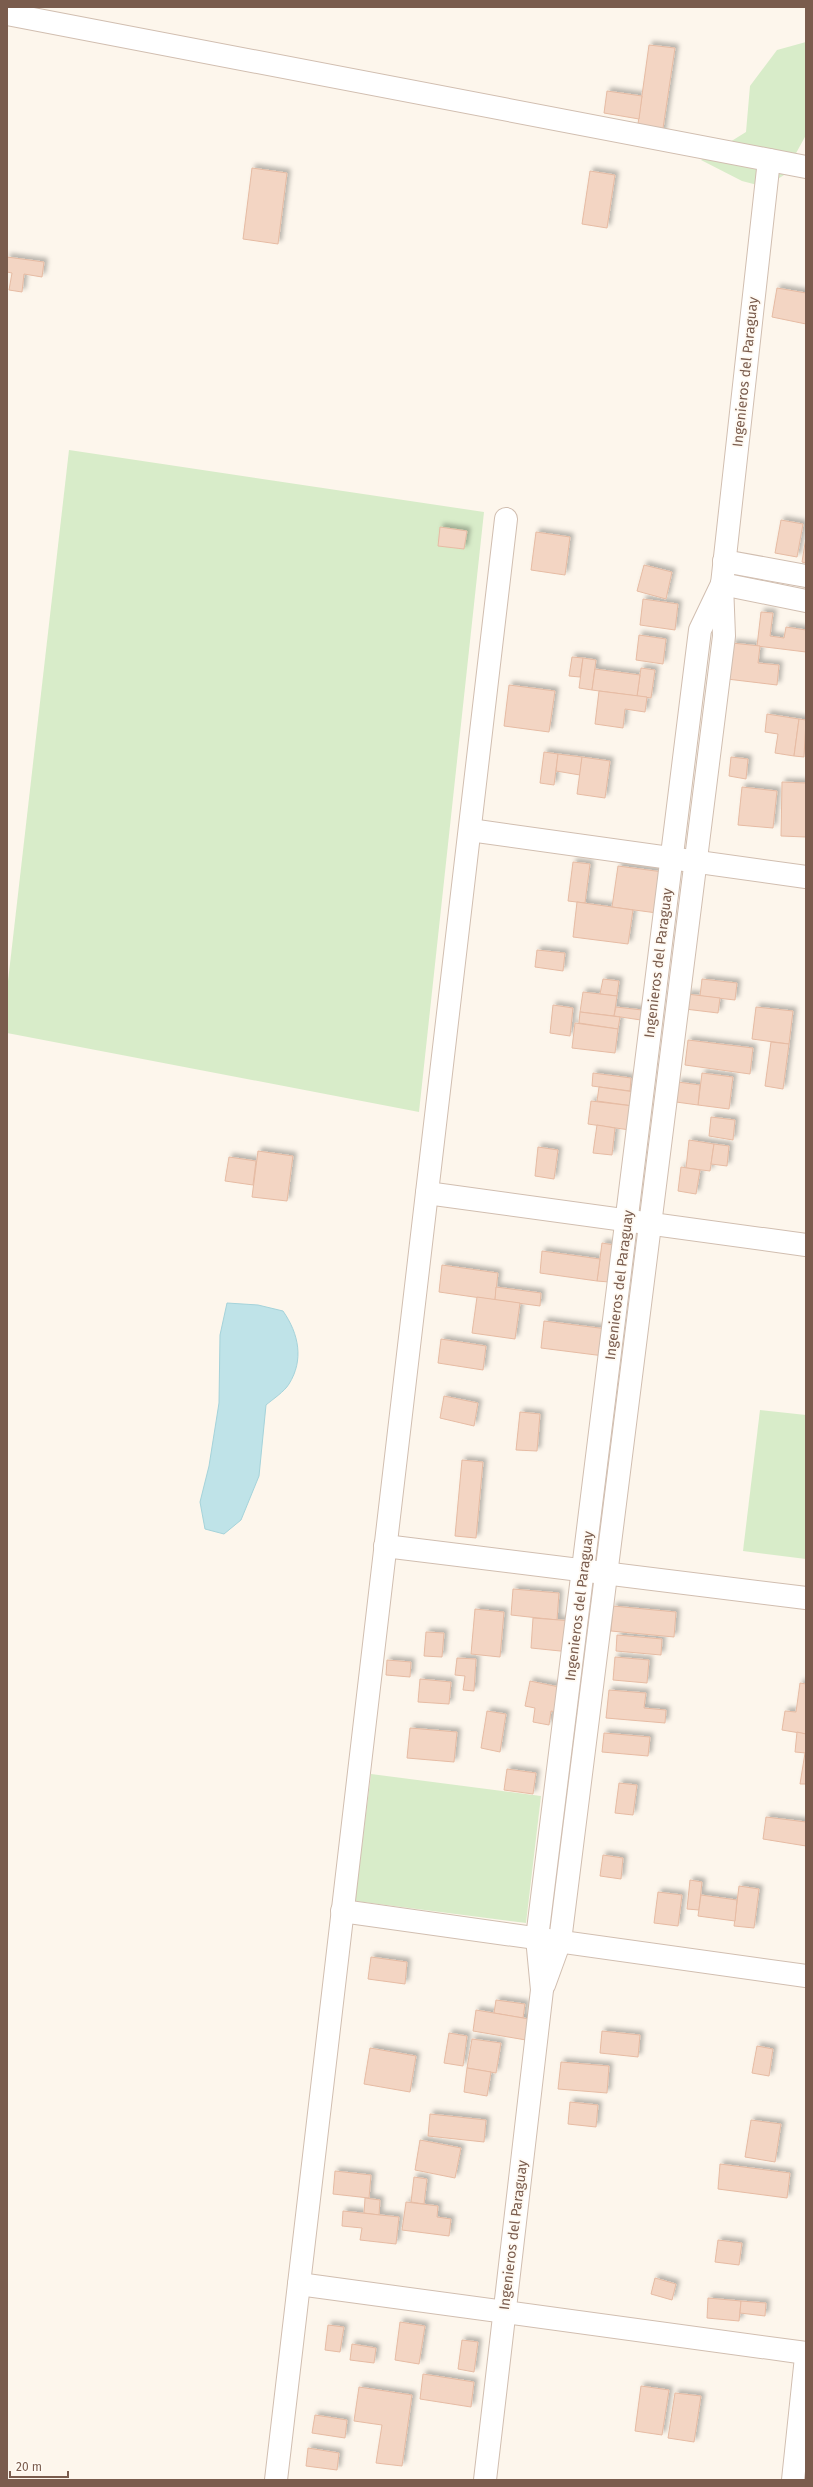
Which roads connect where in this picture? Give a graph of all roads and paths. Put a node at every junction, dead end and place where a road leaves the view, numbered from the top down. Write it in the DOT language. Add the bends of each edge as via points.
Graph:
graph roads {
  1 [pos="7,14"];
  2 [pos="769,160"];
  3 [pos="806,167"];
  4 [pos="506,519"];
  5 [pos="724,561"];
  6 [pos="806,576"];
  7 [pos="722,584"];
  8 [pos="806,601"];
  9 [pos="470,830"];
  10 [pos="672,858"];
  11 [pos="695,861"];
  12 [pos="806,877"];
  13 [pos="427,1193"];
  14 [pos="627,1220"];
  15 [pos="650,1224"];
  16 [pos="806,1245"];
  17 [pos="385,1546"];
  18 [pos="583,1570"];
  19 [pos="606,1573"];
  20 [pos="806,1598"];
  21 [pos="342,1911"];
  22 [pos="537,1938"];
  23 [pos="560,1941"];
  24 [pos="806,1976"];
  25 [pos="542,1990"];
  26 [pos="299,2284"];
  27 [pos="504,2312"];
  28 [pos="806,2353"];
  29 [pos="806,2357"];
  30 [pos="276,2480"];
  31 [pos="485,2480"];
  32 [pos="793,2480"];
  1 -- 2 [label="street"];
  2 -- 3 [label="street"];
  2 -- 5 [label="street, Ingenieros del Paraguay"];
  4 -- 9 [label="street"];
  5 -- 6 [label="street"];
  5 -- 7 [label="street, Ingenieros del Paraguay"];
  7 -- 8 [label="street"];
  7 -- 10 [label="street, Ingenieros del Paraguay" via="700,630"];
  7 -- 11 [label="street, Ingenieros del Paraguay" via="724,636"];
  9 -- 10 [label="street"];
  9 -- 13 [label="street"];
  10 -- 11 [label="street"];
  10 -- 14 [label="street, Ingenieros del Paraguay"];
  11 -- 12 [label="street"];
  11 -- 15 [label="street, Ingenieros del Paraguay"];
  13 -- 14 [label="street"];
  13 -- 17 [label="street"];
  14 -- 15 [label="street"];
  14 -- 18 [label="street, Ingenieros del Paraguay"];
  15 -- 16 [label="street"];
  15 -- 19 [label="street, Ingenieros del Paraguay"];
  17 -- 18 [label="street"];
  17 -- 21 [label="street"];
  18 -- 19 [label="street"];
  18 -- 22 [label="street, Ingenieros del Paraguay"];
  19 -- 20 [label="street"];
  19 -- 23 [label="street, Ingenieros del Paraguay"];
  21 -- 22 [label="street"];
  21 -- 26 [label="street"];
  22 -- 23 [label="street"];
  22 -- 25 [label="street, Ingenieros del Paraguay"];
  23 -- 24 [label="street"];
  23 -- 25 [label="street, Ingenieros del Paraguay"];
  25 -- 27 [label="street, Ingenieros del Paraguay"];
  26 -- 27 [label="street"];
  26 -- 30 [label="street"];
  27 -- 28 [label="street"];
  27 -- 31 [label="street, Ingenieros del Paraguay"];
  29 -- 32 [label="street"];
}
